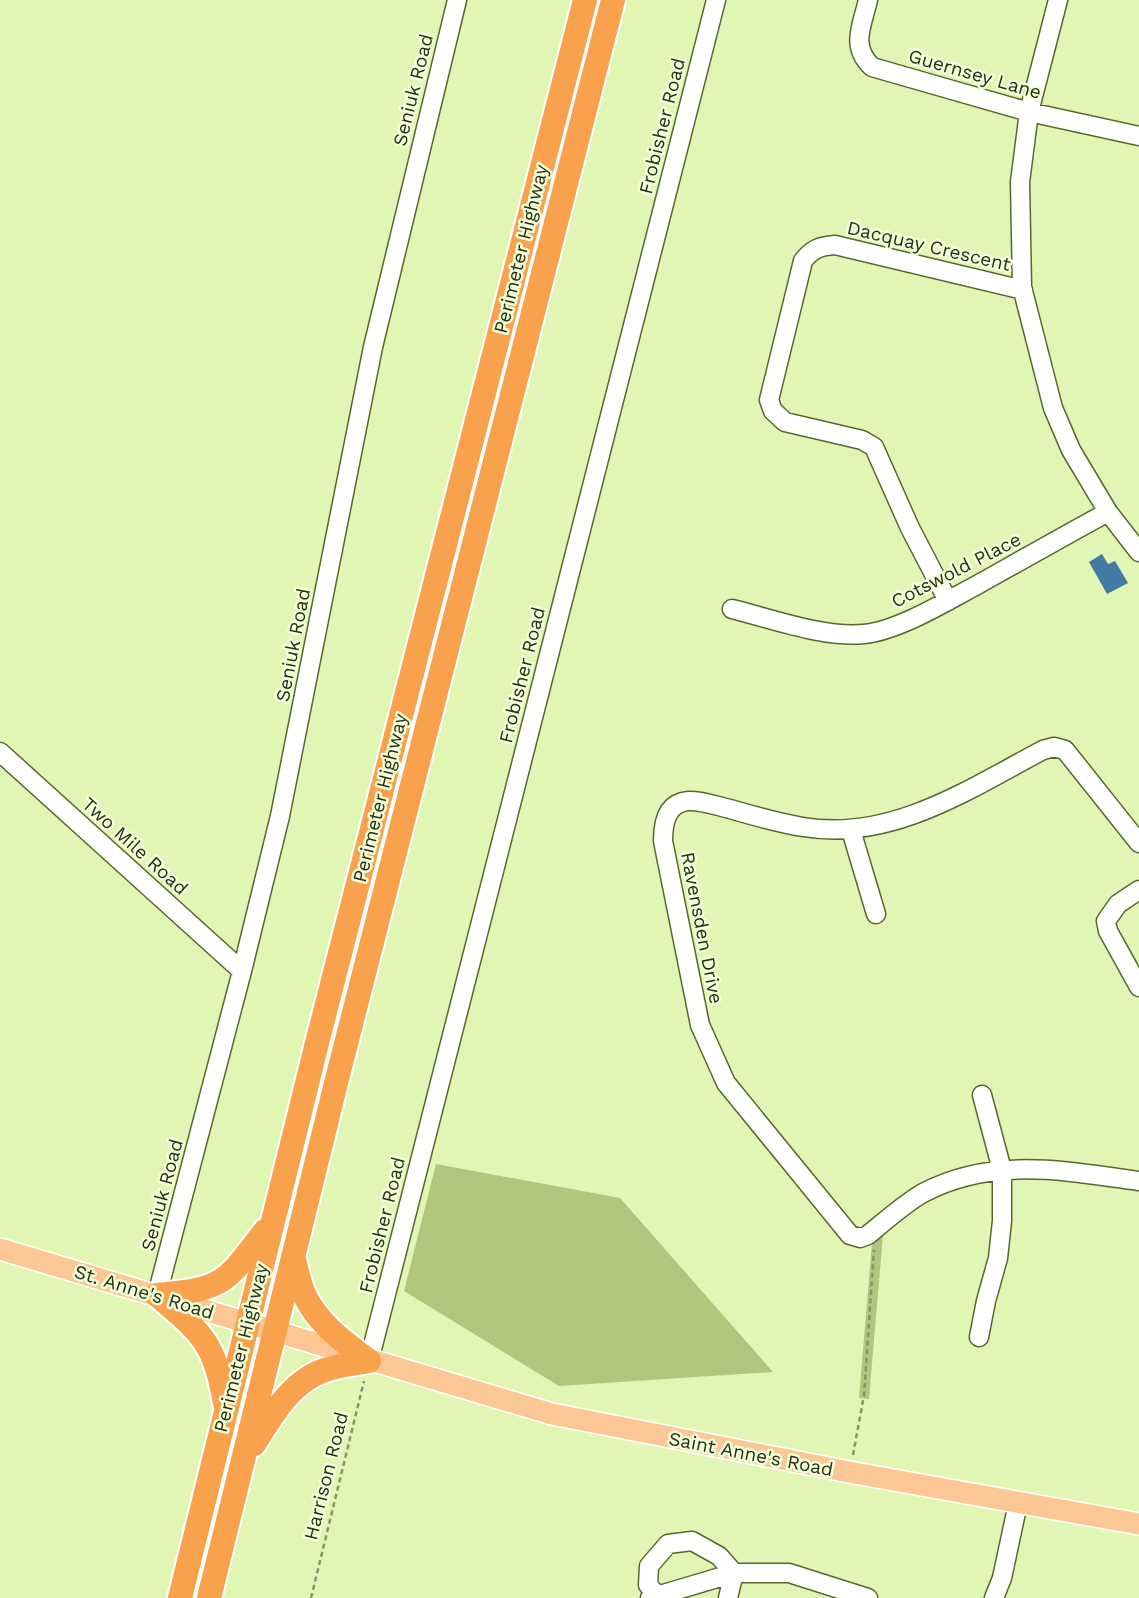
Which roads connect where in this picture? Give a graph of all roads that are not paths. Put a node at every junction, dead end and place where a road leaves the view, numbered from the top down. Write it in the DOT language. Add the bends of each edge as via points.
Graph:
graph roads {
  1 [pos="457,0"];
  2 [pos="585,0"];
  3 [pos="613,0"];
  4 [pos="716,0"];
  5 [pos="868,0"];
  6 [pos="1058,0"];
  7 [pos="1029,112"];
  8 [pos="1139,136"];
  9 [pos="1023,290"];
  10 [pos="1108,512"];
  11 [pos="1139,552"];
  12 [pos="948,601"];
  13 [pos="732,609"];
  14 [pos="0,752"];
  15 [pos="851,830"];
  16 [pos="1139,843"];
  17 [pos="1139,890"];
  18 [pos="876,914"];
  19 [pos="242,971"];
  20 [pos="1139,987"];
  21 [pos="982,1095"];
  22 [pos="1002,1170"];
  23 [pos="1139,1181"];
  24 [pos="274,1219"];
  25 [pos="0,1249"];
  26 [pos="293,1256"];
  27 [pos="157,1295"];
  28 [pos="248,1323"];
  29 [pos="274,1331"];
  30 [pos="979,1338"];
  31 [pos="369,1361"];
  32 [pos="226,1408"];
  33 [pos="242,1462"];
  34 [pos="1018,1503"];
  35 [pos="1139,1524"];
  36 [pos="734,1573"];
  37 [pos="1002,1578"];
  38 [pos="840,1594"];
  39 [pos="653,1597"];
  40 [pos="180,1598"];
  41 [pos="209,1598"];
  42 [pos="728,1598"];
  43 [pos="868,1598"];
  44 [pos="979,1598"];
  45 [pos="994,1598"];
  1 -- 19 [label="street, Seniuk Road" via="373,347 282,804"];
  2 -- 24 [label="highway, Perimeter Highway"];
  3 -- 26 [label="highway, Perimeter Highway"];
  4 -- 31 [label="street, Frobisher Road"];
  5 -- 7 [label="street, Guernsey Lane" via="858,41 862,57 872,67"];
  6 -- 7 [label="street"];
  7 -- 8 [label="street, Guernsey Lane"];
  7 -- 9 [label="street" via="1020,183"];
  9 -- 10 [label="street" via="1053,408 1071,450"];
  9 -- 12 [label="street, Dacquay Crescent" via="835,245 821,246 803,261 769,400 785,422 862,440 873,447"];
  10 -- 11 [label="street"];
  10 -- 12 [label="street, Cotswold Place"];
  12 -- 13 [label="street, Cotswold Place" via="864,634 816,630"];
  14 -- 19 [label="street, Two Mile Road"];
  15 -- 16 [label="street, Ravensden Drive" via="905,818 943,803 1054,747 1065,750"];
  15 -- 18 [label="street"];
  15 -- 22 [label="street, Ravensden Drive" via="789,825 701,802 685,801 671,810 663,821 663,841 700,1026 726,1083 850,1235 860,1238 921,1194 947,1182"];
  17 -- 20 [label="street" via="1118,904 1106,921"];
  19 -- 27 [label="street, Seniuk Road"];
  21 -- 22 [label="street"];
  22 -- 23 [label="street" via="1058,1170"];
  22 -- 30 [label="street" via="998,1258"];
  24 -- 27 [label="highway" via="228,1277 195,1292"];
  24 -- 28 [label="highway, Perimeter Highway"];
  25 -- 27 [label="main road, St. Anne's Road"];
  26 -- 29 [label="highway, Perimeter Highway"];
  26 -- 31 [label="highway" via="304,1294 316,1312 336,1336"];
  27 -- 28 [label="main road, St. Anne's Road"];
  27 -- 32 [label="highway" via="196,1329 210,1348"];
  28 -- 29 [label="main road, St. Anne's Road"];
  28 -- 32 [label="highway, Perimeter Highway"];
  29 -- 31 [label="main road, St. Anne's Road"];
  29 -- 33 [label="highway, Perimeter Highway"];
  31 -- 33 [label="highway" via="324,1370 304,1380 277,1409"];
  31 -- 34 [label="main road, Saint Anne's Road" via="552,1414"];
  32 -- 40 [label="highway, Perimeter Highway"];
  33 -- 41 [label="highway, Perimeter Highway"];
  34 -- 35 [label="main road, Saint Anne's Road"];
  34 -- 37 [label="street"];
  36 -- 38 [label="street" via="789,1573"];
  36 -- 39 [label="street"];
  36 -- 39 [label="street" via="719,1556 692,1541 668,1544 649,1566"];
  36 -- 42 [label="street"];
  37 -- 44 [label="street"];
  37 -- 45 [label="street"];
  38 -- 43 [label="street"];
}
